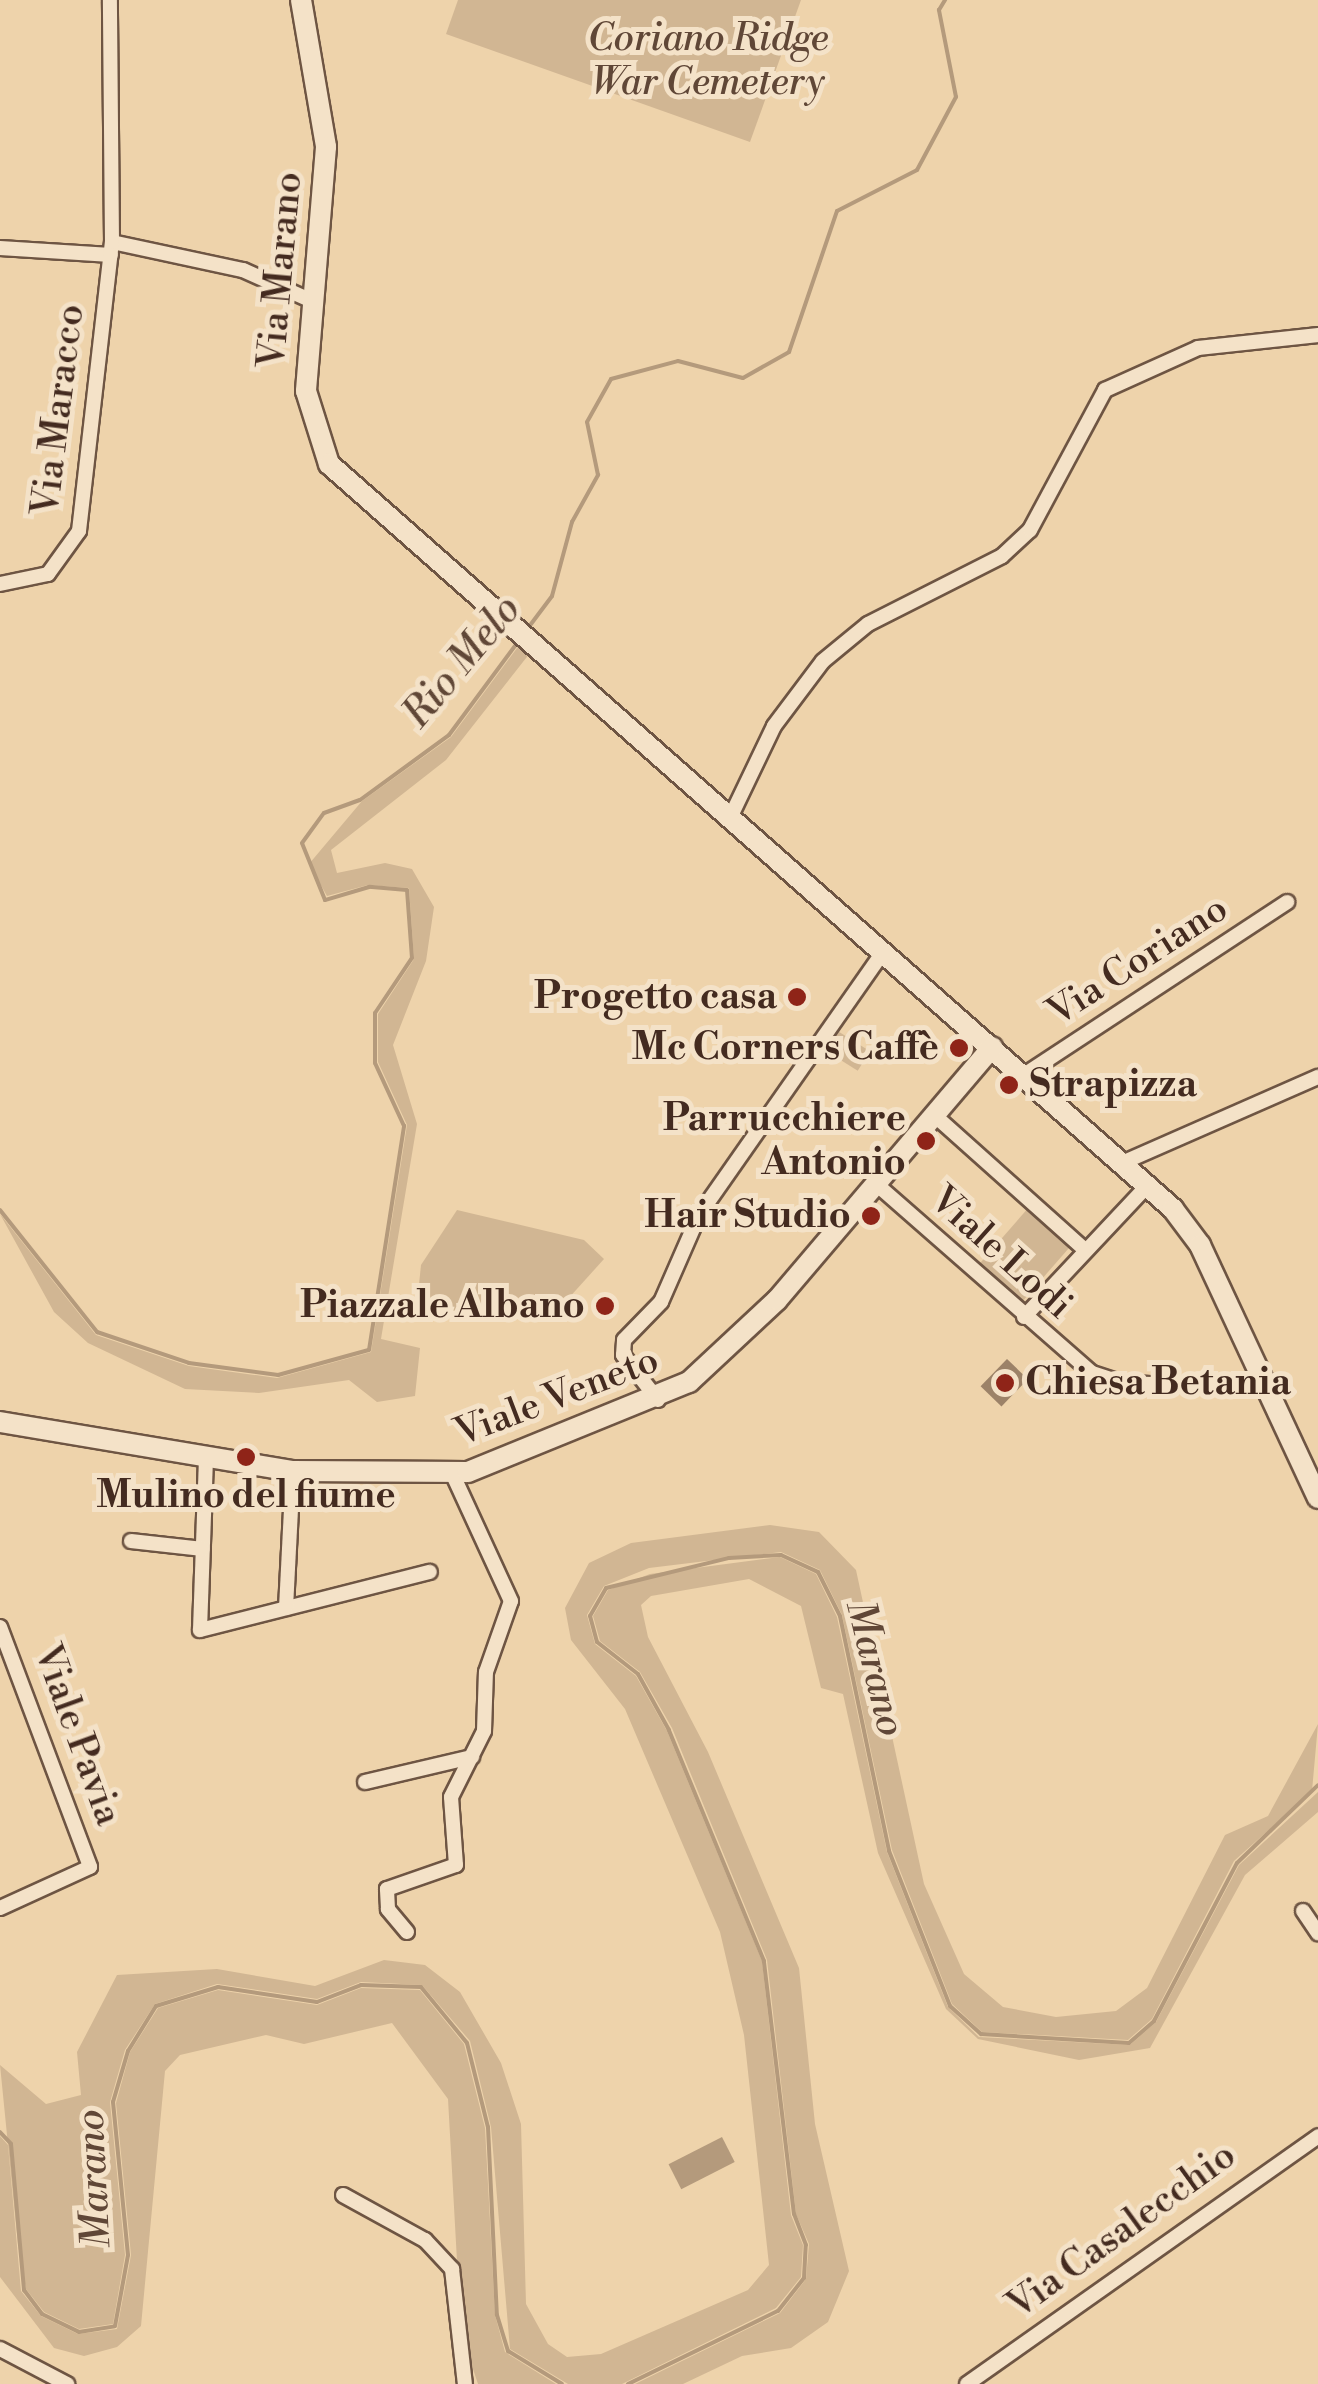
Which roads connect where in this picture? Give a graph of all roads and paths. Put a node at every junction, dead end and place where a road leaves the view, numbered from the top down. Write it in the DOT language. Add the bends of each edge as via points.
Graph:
graph roads {
  1 [pos="110,0"];
  2 [pos="301,0"];
  3 [pos="0,248"];
  4 [pos="111,248"];
  5 [pos="312,301"];
  6 [pos="1318,335"];
  7 [pos="0,584"];
  8 [pos="730,818"];
  9 [pos="1288,902"];
  10 [pos="883,952"];
  11 [pos="992,1047"];
  12 [pos="1024,1074"];
  13 [pos="1318,1078"];
  14 [pos="934,1114"];
  15 [pos="1124,1162"];
  16 [pos="874,1183"];
  17 [pos="1148,1184"];
  18 [pos="1086,1251"];
  19 [pos="1024,1317"];
  20 [pos="1263,1388"];
  21 [pos="658,1400"];
  22 [pos="0,1422"];
  23 [pos="206,1458"];
  24 [pos="293,1471"];
  25 [pos="453,1475"];
  26 [pos="1318,1498"];
  27 [pos="131,1541"];
  28 [pos="203,1548"];
  29 [pos="430,1572"];
  30 [pos="286,1608"];
  31 [pos="0,1627"];
  32 [pos="472,1756"];
  33 [pos="365,1782"];
  34 [pos="0,1908"];
  35 [pos="1302,1911"];
  36 [pos="407,1932"];
  37 [pos="1318,1933"];
  38 [pos="1318,2136"];
  39 [pos="344,2195"];
  40 [pos="0,2349"];
  41 [pos="67,2384"];
  42 [pos="466,2384"];
  43 [pos="967,2384"];
  1 -- 4 [label="street, Via Maracco"];
  2 -- 5 [label="main road, Via Marano" via="326,147"];
  3 -- 4 [label="street, Via Maracco"];
  4 -- 5 [label="street, Via Maracco" via="243,270"];
  4 -- 7 [label="street, Via Maracco" via="78,531 48,574"];
  5 -- 8 [label="main road, Via Marano" via="306,392 329,464"];
  6 -- 8 [label="street" via="1198,348 1104,390 1030,530 1002,556 868,624 824,661 774,726"];
  8 -- 10 [label="main road, Via Marano"];
  9 -- 12 [label="street, Via Coriano"];
  10 -- 11 [label="main road, Via Marano"];
  10 -- 21 [label="street" via="700,1214 661,1302 624,1340 623,1355"];
  11 -- 12 [label="main road, Via Marano"];
  11 -- 14 [label="main road, Viale Veneto"];
  12 -- 15 [label="main road, Via Marano"];
  13 -- 15 [label="street"];
  14 -- 16 [label="main road, Viale Veneto"];
  14 -- 18 [label="street"];
  15 -- 17 [label="main road, Via Marano"];
  16 -- 19 [label="street, Viale Lodi"];
  16 -- 21 [label="main road, Viale Veneto" via="766,1312"];
  17 -- 18 [label="street"];
  17 -- 20 [label="main road, Via Marano" via="1200,1246"];
  18 -- 19 [label="street"];
  19 -- 20 [label="street, Viale Lodi" via="1108,1380"];
  20 -- 26 [label="main road, Via Marano"];
  21 -- 25 [label="main road, Viale Veneto"];
  22 -- 23 [label="main road, Viale Veneto"];
  23 -- 24 [label="main road, Viale Veneto"];
  23 -- 28 [label="street"];
  24 -- 25 [label="main road, Viale Veneto"];
  24 -- 30 [label="street"];
  25 -- 32 [label="street" via="511,1601"];
  27 -- 28 [label="street"];
  28 -- 30 [label="street" via="200,1630"];
  29 -- 30 [label="street"];
  31 -- 34 [label="street, Viale Pavia" via="90,1867"];
  32 -- 33 [label="street"];
  32 -- 36 [label="street" via="451,1796 456,1864 387,1888 388,1910"];
  35 -- 37 [label="street"];
  38 -- 43 [label="street, Via Casalecchio"];
  39 -- 42 [label="street" via="425,2240 452,2269"];
  40 -- 41 [label="street"];
}
